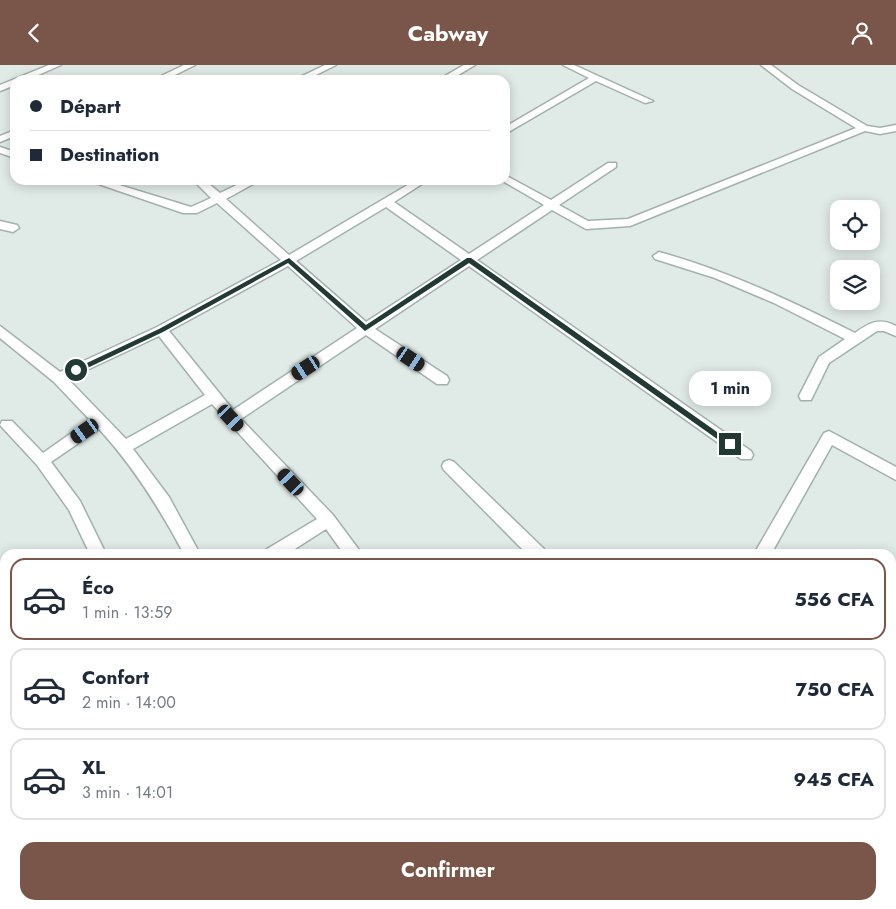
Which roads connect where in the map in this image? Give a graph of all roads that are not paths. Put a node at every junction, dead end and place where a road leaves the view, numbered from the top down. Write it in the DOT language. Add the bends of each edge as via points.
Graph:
graph roads {
  1 [pos="57,65"];
  2 [pos="191,65"];
  3 [pos="332,65"];
  4 [pos="471,65"];
  5 [pos="568,65"];
  6 [pos="765,65"];
  7 [pos="32,75"];
  8 [pos="169,75"];
  9 [pos="310,75"];
  10 [pos="452,75"];
  11 [pos="596,78"];
  12 [pos="648,101"];
  13 [pos="510,128"];
  14 [pos="864,128"];
  15 [pos="896,128"];
  16 [pos="612,165"];
  17 [pos="510,181"];
  18 [pos="107,185"];
  19 [pos="204,185"];
  20 [pos="246,185"];
  21 [pos="415,185"];
  22 [pos="219,199"];
  23 [pos="387,202"];
  24 [pos="552,205"];
  25 [pos="0,225"];
  26 [pos="13,228"];
  27 [pos="659,256"];
  28 [pos="289,260"];
  29 [pos="469,260"];
  30 [pos="365,328"];
  31 [pos="161,330"];
  32 [pos="0,331"];
  33 [pos="896,331"];
  34 [pos="856,339"];
  35 [pos="59,378"];
  36 [pos="442,379"];
  37 [pos="806,396"];
  38 [pos="214,397"];
  39 [pos="231,418"];
  40 [pos="100,421"];
  41 [pos="7,425"];
  42 [pos="124,447"];
  43 [pos="746,455"];
  44 [pos="42,461"];
  45 [pos="449,466"];
  46 [pos="896,474"];
  47 [pos="328,520"];
  48 [pos="96,549"];
  49 [pos="189,549"];
  50 [pos="281,549"];
  51 [pos="350,549"];
  52 [pos="533,549"];
  53 [pos="765,549"];
  1 -- 7 [label="street"];
  2 -- 8 [label="street"];
  3 -- 9 [label="street"];
  4 -- 10 [label="street"];
  5 -- 11 [label="street"];
  6 -- 14 [label="street"];
  11 -- 12 [label="street"];
  11 -- 13 [label="street"];
  14 -- 15 [label="street" via="880,131"];
  14 -- 24 [label="street" via="630,222 586,225"];
  16 -- 24 [label="street"];
  17 -- 24 [label="street"];
  18 -- 22 [label="street" via="183,210 193,211"];
  19 -- 22 [label="street"];
  20 -- 22 [label="street"];
  21 -- 23 [label="street"];
  22 -- 28 [label="street"];
  23 -- 28 [label="street"];
  23 -- 29 [label="street"];
  24 -- 29 [label="street"];
  25 -- 26 [label="street"];
  27 -- 34 [label="street" via="719,275"];
  28 -- 30 [label="street"];
  28 -- 31 [label="street"];
  29 -- 30 [label="street"];
  29 -- 43 [label="street"];
  30 -- 36 [label="street"];
  30 -- 39 [label="street"];
  31 -- 35 [label="street"];
  31 -- 38 [label="street"];
  32 -- 35 [label="street"];
  33 -- 34 [label="street" via="886,326 874,327"];
  34 -- 37 [label="street" via="824,360"];
  35 -- 40 [label="street"];
  38 -- 39 [label="street"];
  38 -- 42 [label="street"];
  39 -- 47 [label="street"];
  40 -- 42 [label="street"];
  40 -- 44 [label="street"];
  41 -- 44 [label="street"];
  42 -- 49 [label="street" via="164,502"];
  44 -- 48 [label="street" via="74,506"];
  45 -- 52 [label="street"];
  46 -- 53 [label="street" via="830,437"];
  47 -- 50 [label="street"];
  47 -- 51 [label="street"];
}
